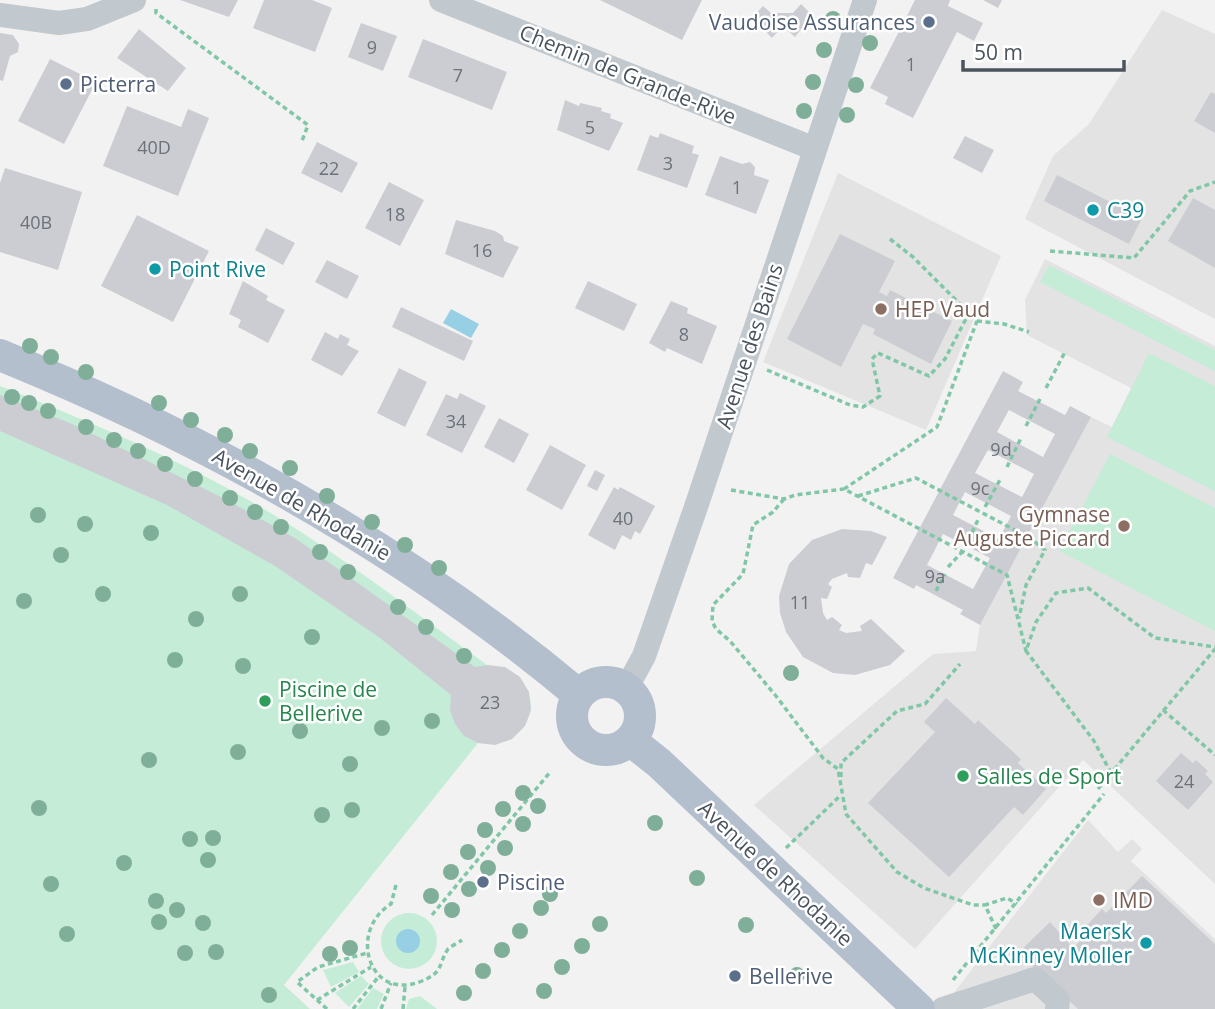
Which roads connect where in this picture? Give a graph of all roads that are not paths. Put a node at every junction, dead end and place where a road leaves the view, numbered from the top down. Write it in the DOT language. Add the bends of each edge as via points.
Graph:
graph roads {
  1 [pos="134,0"];
  2 [pos="442,0"];
  3 [pos="865,0"];
  4 [pos="0,15"];
  5 [pos="815,149"];
  6 [pos="0,355"];
  7 [pos="626,689"];
  8 [pos="579,695"];
  9 [pos="630,740"];
  10 [pos="946,998"];
  11 [pos="919,1009"];
  12 [pos="1057,1009"];
  1 -- 4 [label="street" via="88,19 59,23"];
  2 -- 5 [label="street, Chemin de Grande-Rive"];
  3 -- 5 [label="street, Avenue des Bains"];
  5 -- 7 [label="street, Avenue des Bains" via="697,504 643,656"];
  6 -- 8 [label="main road, Avenue de Rhodanie" via="173,431 353,530"];
  7 -- 8 [label="main road" via="596,683"];
  7 -- 9 [label="main road" via="635,697 640,719"];
  8 -- 9 [label="main road" via="572,713 581,740 590,747 611,750"];
  9 -- 11 [label="main road, Avenue de Rhodanie"];
  10 -- 12 [label="street" via="1035,979 1058,1000"];
}
